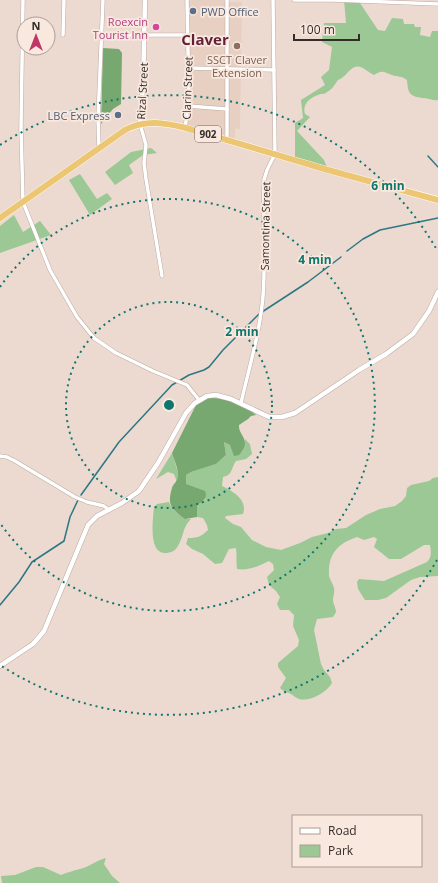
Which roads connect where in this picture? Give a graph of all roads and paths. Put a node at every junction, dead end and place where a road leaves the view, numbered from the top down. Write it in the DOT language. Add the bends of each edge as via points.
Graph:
graph roads {
  1 [pos="23,0"];
  2 [pos="64,0"];
  3 [pos="103,0"];
  4 [pos="145,0"];
  5 [pos="188,0"];
  6 [pos="227,0"];
  7 [pos="273,0"];
  8 [pos="294,0"];
  9 [pos="338,0"];
  10 [pos="438,4"];
  11 [pos="63,35"];
  12 [pos="145,35"];
  13 [pos="188,35"];
  14 [pos="102,36"];
  15 [pos="188,68"];
  16 [pos="227,69"];
  17 [pos="274,70"];
  18 [pos="188,106"];
  19 [pos="227,109"];
  20 [pos="140,124"];
  21 [pos="185,128"];
  22 [pos="227,140"];
  23 [pos="99,149"];
  24 [pos="275,154"];
  25 [pos="438,200"];
  26 [pos="23,202"];
  27 [pos="0,218"];
  28 [pos="162,276"];
  29 [pos="438,292"];
  30 [pos="199,400"];
  31 [pos="240,403"];
  32 [pos="0,456"];
  33 [pos="109,510"];
  34 [pos="0,666"];
  1 -- 26 [label="street"];
  2 -- 11 [label="street"];
  3 -- 14 [label="street"];
  4 -- 12 [label="street, Rizal Street"];
  5 -- 13 [label="street, Clarin Street"];
  6 -- 16 [label="street"];
  7 -- 17 [label="street, Samontina Street"];
  8 -- 9 [label="street"];
  9 -- 10 [label="street"];
  12 -- 13 [label="street"];
  12 -- 14 [label="street"];
  12 -- 20 [label="street, Rizal Street"];
  13 -- 15 [label="street, Clarin Street"];
  14 -- 23 [label="street"];
  15 -- 16 [label="street"];
  15 -- 18 [label="street, Clarin Street"];
  16 -- 17 [label="street"];
  16 -- 19 [label="street"];
  17 -- 24 [label="street, Samontina Street"];
  18 -- 19 [label="street"];
  18 -- 21 [label="street, Clarin Street"];
  19 -- 22 [label="street"];
  20 -- 21 [label="highway, 902" via="161,123"];
  20 -- 23 [label="highway, 902" via="129,128"];
  20 -- 28 [label="street, Rizal Street" via="146,145 144,163"];
  21 -- 22 [label="highway, 902"];
  22 -- 24 [label="highway, 902"];
  23 -- 26 [label="highway, 902"];
  24 -- 25 [label="highway, 902"];
  24 -- 31 [label="street, Samontina Street" via="264,180 264,270 259,330"];
  26 -- 27 [label="highway, 902"];
  26 -- 30 [label="street" via="50,270 77,317 94,338 116,353 187,384"];
  29 -- 31 [label="street" via="413,334 295,413 269,417"];
  30 -- 31 [label="street" via="216,395"];
  30 -- 33 [label="street" via="186,413 139,491"];
  32 -- 33 [label="street" via="15,461 75,497"];
  33 -- 34 [label="street" via="97,516 88,525 42,634 27,648"];
}
